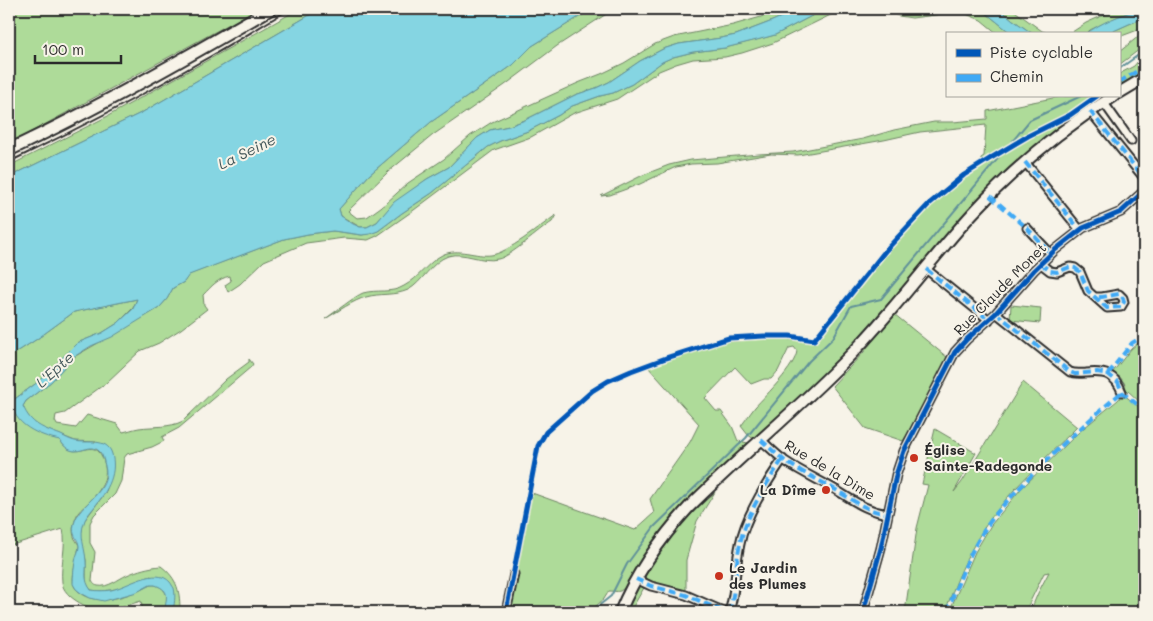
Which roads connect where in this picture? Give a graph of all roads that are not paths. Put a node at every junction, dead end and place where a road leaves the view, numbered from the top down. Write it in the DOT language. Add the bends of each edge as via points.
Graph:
graph roads {
  1 [pos="270,9"];
  2 [pos="1144,78"];
  3 [pos="1124,90"];
  4 [pos="1111,98"];
  5 [pos="1104,103"];
  6 [pos="1090,111"];
  7 [pos="1132,141"];
  8 [pos="9,150"];
  9 [pos="1024,162"];
  10 [pos="1144,178"];
  11 [pos="1144,191"];
  12 [pos="1144,198"];
  13 [pos="1132,204"];
  14 [pos="1027,228"];
  15 [pos="1080,230"];
  16 [pos="1051,254"];
  17 [pos="1041,264"];
  18 [pos="926,269"];
  19 [pos="1095,297"];
  20 [pos="996,313"];
  21 [pos="989,320"];
  22 [pos="1122,392"];
  23 [pos="761,440"];
  24 [pos="783,459"];
  25 [pos="888,514"];
  26 [pos="514,574"];
  27 [pos="636,579"];
  28 [pos="506,612"];
  29 [pos="620,612"];
  30 [pos="725,612"];
  31 [pos="729,612"];
  32 [pos="863,612"];
  1 -- 8 [label="main road" via="122,93"];
  2 -- 3 [label="main road"];
  4 -- 5 [label="main road"];
  5 -- 6 [label="main road"];
  5 -- 7 [label="street"];
  6 -- 9 [label="main road"];
  6 -- 10 [label="street"];
  9 -- 15 [label="street"];
  9 -- 18 [label="main road"];
  11 -- 13 [label="street, Rue Claude Monet"];
  12 -- 13 [label="street"];
  13 -- 15 [label="street, Rue Claude Monet" via="1116,215"];
  14 -- 16 [label="street"];
  15 -- 16 [label="street, Rue Claude Monet"];
  16 -- 17 [label="street, Rue Claude Monet"];
  17 -- 19 [label="street" via="1057,272 1075,268"];
  17 -- 20 [label="street, Rue Claude Monet"];
  18 -- 21 [label="street"];
  18 -- 23 [label="main road" via="848,359"];
  20 -- 21 [label="street, Rue Claude Monet"];
  20 -- 22 [label="street" via="1070,372 1108,374 1118,382"];
  21 -- 25 [label="street, Rue Claude Monet" via="955,352 907,443"];
  23 -- 24 [label="street, Rue de la Dime"];
  23 -- 27 [label="main road" via="684,513 660,541"];
  24 -- 25 [label="street, Rue de la Dime" via="866,509"];
  24 -- 31 [label="street" via="746,525"];
  25 -- 32 [label="street, Rue Claude Monet"];
  26 -- 28 [label="street"];
  27 -- 29 [label="main road"];
  27 -- 30 [label="street"];
}
